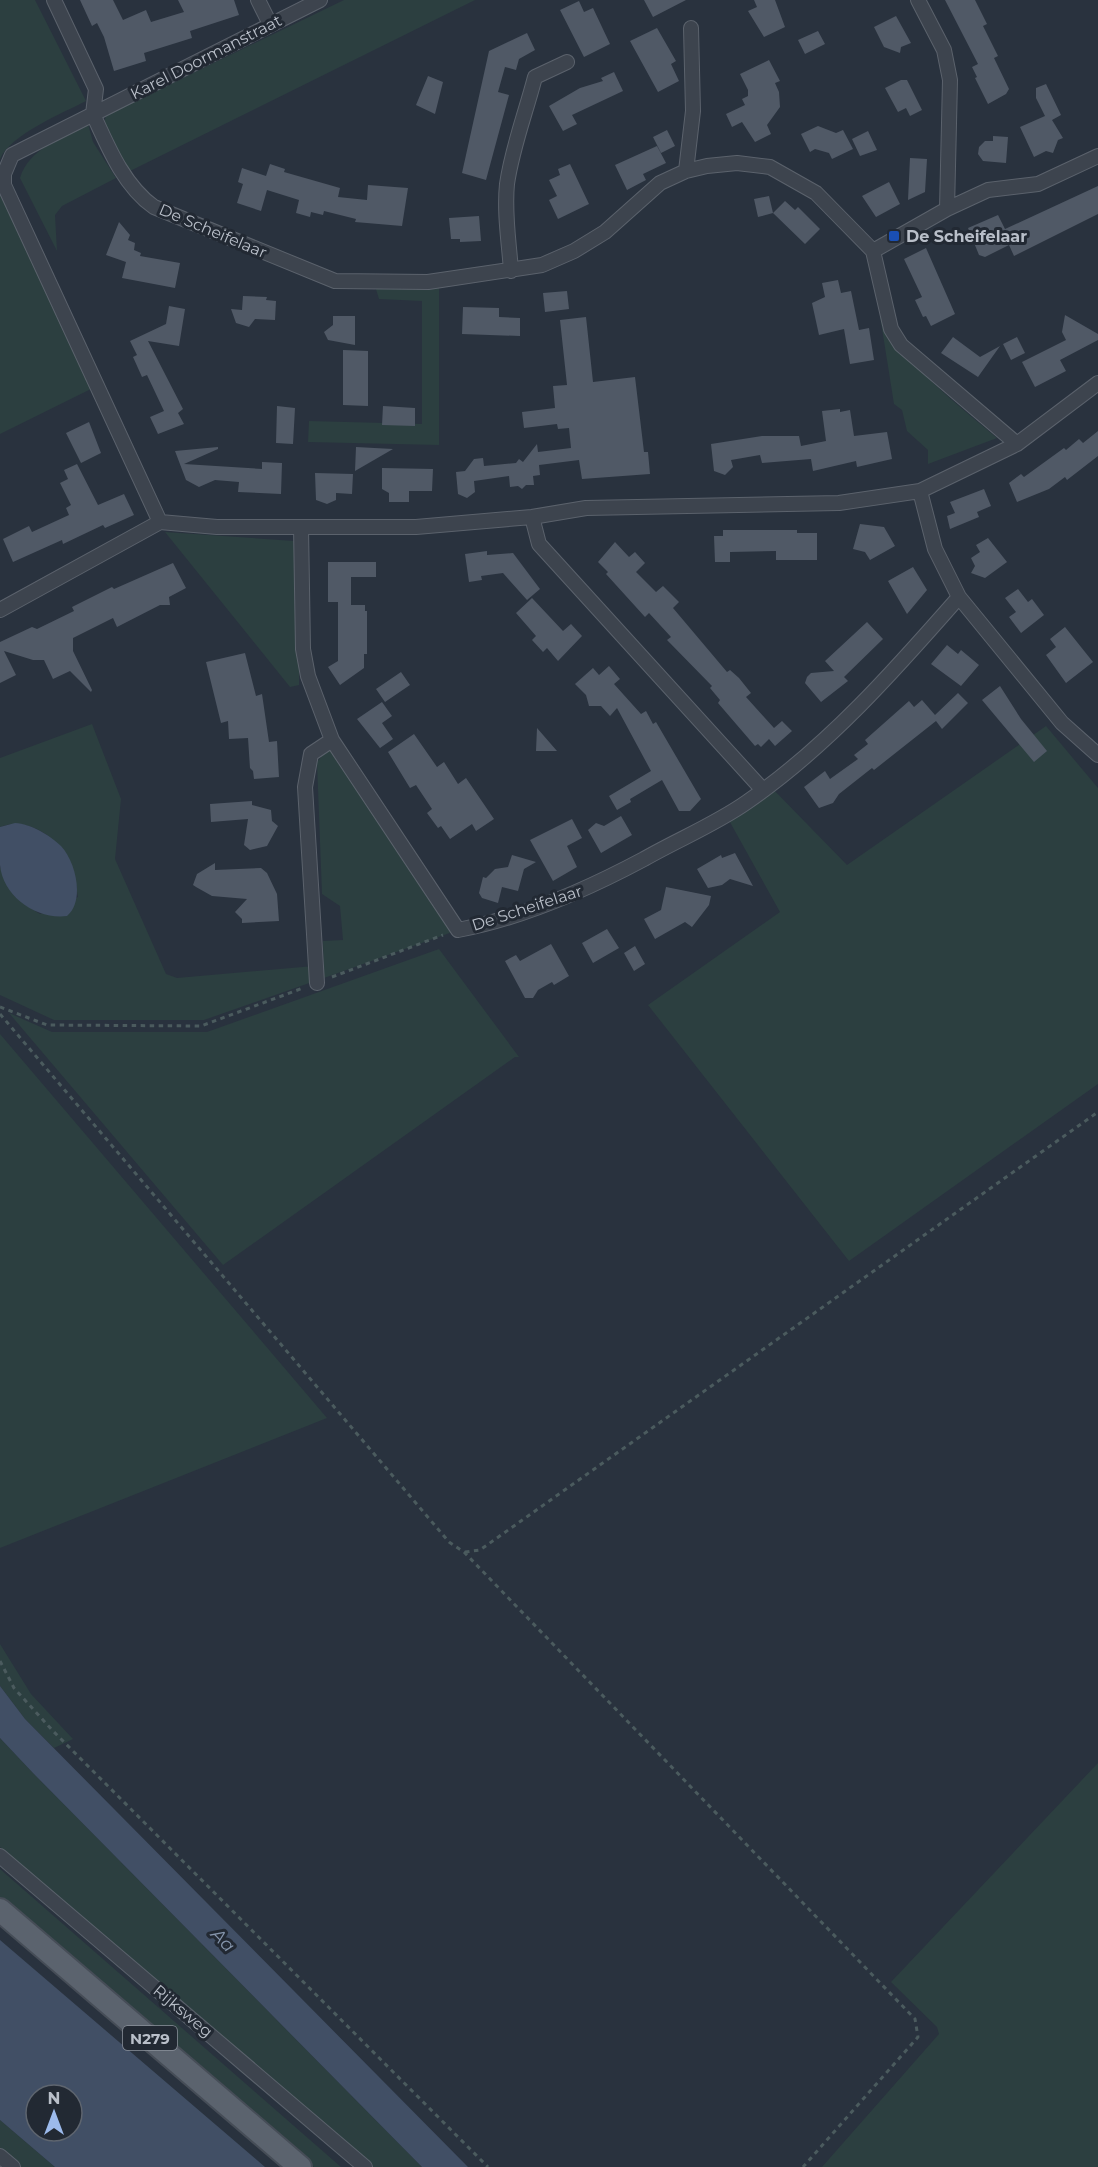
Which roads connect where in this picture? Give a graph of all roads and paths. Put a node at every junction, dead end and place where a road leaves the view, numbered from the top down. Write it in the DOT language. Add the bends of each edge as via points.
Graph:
graph roads {
  1 [pos="54,0"];
  2 [pos="258,0"];
  3 [pos="320,0"];
  4 [pos="918,0"];
  5 [pos="270,24"];
  6 [pos="691,28"];
  7 [pos="567,62"];
  8 [pos="93,114"];
  9 [pos="1098,156"];
  10 [pos="686,171"];
  11 [pos="947,209"];
  12 [pos="873,250"];
  13 [pos="512,271"];
  14 [pos="1098,383"];
  15 [pos="1017,444"];
  16 [pos="920,491"];
  17 [pos="532,517"];
  18 [pos="160,522"];
  19 [pos="301,527"];
  20 [pos="959,597"];
  21 [pos="0,610"];
  22 [pos="332,740"];
  23 [pos="1098,755"];
  24 [pos="762,789"];
  25 [pos="458,930"];
  26 [pos="317,983"];
  27 [pos="0,1007"];
  28 [pos="0,1014"];
  29 [pos="1098,1112"];
  30 [pos="464,1552"];
  31 [pos="0,1661"];
  32 [pos="0,1856"];
  33 [pos="0,1910"];
  34 [pos="0,2156"];
  35 [pos="12,2167"];
  36 [pos="300,2167"];
  37 [pos="365,2167"];
  38 [pos="488,2167"];
  39 [pos="803,2167"];
  1 -- 8 [label="street" via="96,89"];
  2 -- 5 [label="street"];
  3 -- 5 [label="street, Karel Doormanstraat"];
  4 -- 11 [label="street" via="944,50 950,80"];
  5 -- 8 [label="street, Karel Doormanstraat"];
  6 -- 10 [label="street" via="693,111"];
  7 -- 13 [label="street" via="536,77 515,150 507,183 506,214"];
  8 -- 13 [label="street, De Scheifelaar" via="124,176 140,197 154,207 335,281 428,282"];
  8 -- 18 [label="street" via="12,155 4,185"];
  9 -- 11 [label="street" via="1038,184 988,190"];
  10 -- 12 [label="street, De Scheifelaar" via="737,163 770,167 816,193"];
  10 -- 13 [label="street, De Scheifelaar" via="660,183 605,232 574,251 542,265"];
  11 -- 12 [label="street"];
  12 -- 15 [label="street" via="891,329 901,345"];
  14 -- 15 [label="street"];
  15 -- 16 [label="street"];
  16 -- 17 [label="street" via="839,503 586,508"];
  16 -- 20 [label="street" via="935,549"];
  17 -- 19 [label="street" via="416,527"];
  17 -- 24 [label="street" via="539,544"];
  18 -- 19 [label="street"];
  18 -- 21 [label="street"];
  19 -- 22 [label="street, De Scheifelaar" via="303,649 308,676"];
  20 -- 23 [label="street" via="1062,723"];
  20 -- 24 [label="street, De Scheifelaar" via="847,717"];
  22 -- 25 [label="street, De Scheifelaar"];
  22 -- 26 [label="street" via="311,754 305,787"];
  24 -- 25 [label="street, De Scheifelaar" via="747,802 593,886 487,925"];
  25 -- 26 [label="path"];
  26 -- 27 [label="path" via="201,1026 47,1025"];
  28 -- 30 [label="path" via="353,1432 448,1542"];
  29 -- 30 [label="path" via="480,1550"];
  30 -- 39 [label="path" via="915,2019 918,2037"];
  31 -- 38 [label="path" via="15,1688 53,1731"];
  32 -- 37 [label="street, Rijksweg"];
  33 -- 36 [label="main road, N279"];
  34 -- 35 [label="street"];
}
